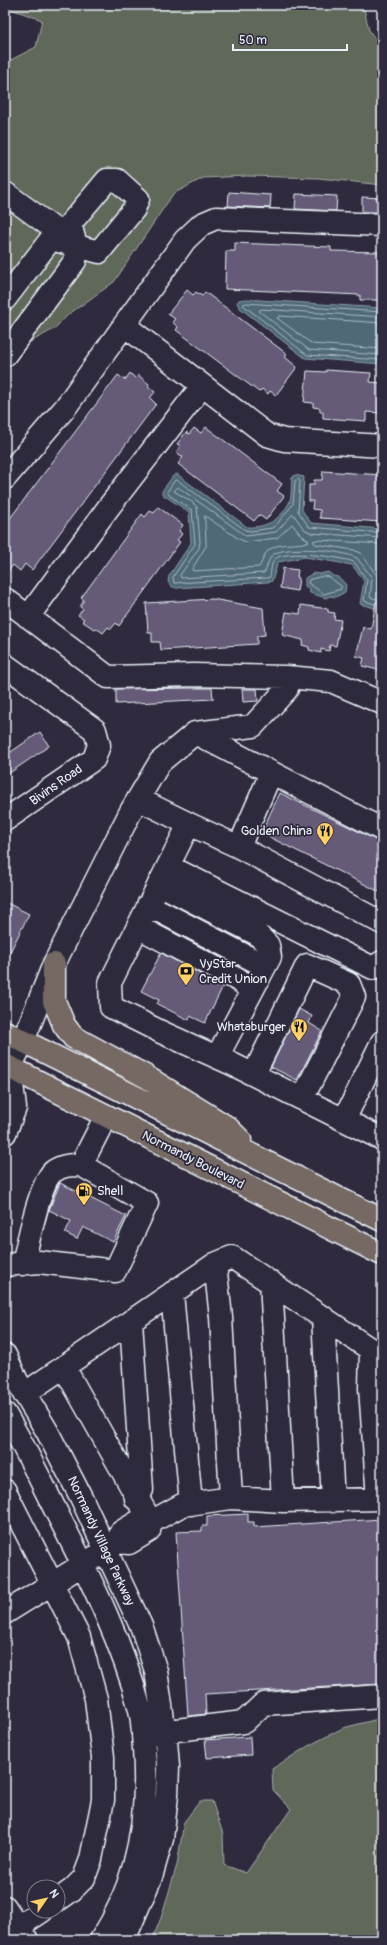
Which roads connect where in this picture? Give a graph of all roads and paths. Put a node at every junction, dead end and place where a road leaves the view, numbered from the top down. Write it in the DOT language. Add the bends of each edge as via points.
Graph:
graph roads {
  1 [pos="5,193"];
  2 [pos="382,225"];
  3 [pos="76,245"];
  4 [pos="5,298"];
  5 [pos="124,325"];
  6 [pos="5,355"];
  7 [pos="202,386"];
  8 [pos="382,446"];
  9 [pos="5,478"];
  10 [pos="5,599"];
  11 [pos="28,617"];
  12 [pos="5,665"];
  13 [pos="287,677"];
  14 [pos="382,703"];
  15 [pos="194,733"];
  16 [pos="271,773"];
  17 [pos="138,799"];
  18 [pos="5,820"];
  19 [pos="382,823"];
  20 [pos="189,824"];
  21 [pos="240,846"];
  22 [pos="150,902"];
  23 [pos="382,923"];
  24 [pos="382,962"];
  25 [pos="54,964"];
  26 [pos="261,974"];
  27 [pos="14,1037"];
  28 [pos="382,1042"];
  29 [pos="217,1057"];
  30 [pos="7,1068"];
  31 [pos="254,1074"];
  32 [pos="302,1099"];
  33 [pos="106,1116"];
  34 [pos="344,1120"];
  35 [pos="5,1133"];
  36 [pos="382,1139"];
  37 [pos="257,1158"];
  38 [pos="81,1165"];
  39 [pos="382,1220"];
  40 [pos="382,1254"];
  41 [pos="14,1264"];
  42 [pos="215,1264"];
  43 [pos="271,1282"];
  44 [pos="172,1293"];
  45 [pos="323,1317"];
  46 [pos="131,1321"];
  47 [pos="376,1353"];
  48 [pos="5,1355"];
  49 [pos="64,1367"];
  50 [pos="24,1394"];
  51 [pos="6,1419"];
  52 [pos="5,1491"];
  53 [pos="136,1498"];
  54 [pos="231,1498"];
  55 [pos="380,1499"];
  56 [pos="283,1501"];
  57 [pos="333,1501"];
  58 [pos="191,1504"];
  59 [pos="151,1522"];
  60 [pos="112,1546"];
  61 [pos="83,1563"];
  62 [pos="51,1583"];
  63 [pos="5,1613"];
  64 [pos="382,1696"];
  65 [pos="165,1735"];
  66 [pos="143,1737"];
  67 [pos="66,1894"];
  68 [pos="130,1903"];
  69 [pos="5,1907"];
  70 [pos="35,1919"];
  71 [pos="23,1934"];
  72 [pos="101,1940"];
  73 [pos="124,1940"];
  1 -- 3 [label="street"];
  2 -- 5 [label="street" via="216,218 202,224 185,240"];
  3 -- 4 [label="street" via="51,239"];
  3 -- 6 [label="street" via="75,260"];
  5 -- 7 [label="street"];
  5 -- 9 [label="street" via="65,408"];
  7 -- 8 [label="street" via="267,434 284,440"];
  7 -- 11 [label="street"];
  10 -- 11 [label="street"];
  11 -- 13 [label="street" via="108,677"];
  12 -- 18 [label="street, Bivins Road" via="94,730 99,745 94,759"];
  13 -- 14 [label="street" via="331,681"];
  13 -- 15 [label="street" via="287,689 253,726"];
  15 -- 16 [label="street"];
  15 -- 17 [label="street" via="160,762"];
  16 -- 19 [label="street" via="379,828"];
  16 -- 21 [label="street"];
  17 -- 20 [label="street"];
  17 -- 25 [label="street"];
  20 -- 21 [label="street"];
  20 -- 22 [label="street"];
  21 -- 23 [label="street"];
  22 -- 24 [label="street" via="373,968"];
  22 -- 26 [label="street"];
  22 -- 26 [label="street" via="242,982"];
  22 -- 29 [label="street" via="110,983 112,1007"];
  25 -- 27 [label="street"];
  25 -- 37 [label="main road" via="54,1001 64,1025 73,1037 145,1076 227,1127"];
  26 -- 29 [label="street"];
  27 -- 30 [label="street"];
  27 -- 37 [label="main road"];
  28 -- 34 [label="street"];
  29 -- 31 [label="street"];
  30 -- 33 [label="main road, Normandy Boulevard"];
  30 -- 35 [label="street" via="15,1108"];
  31 -- 32 [label="street"];
  31 -- 32 [label="street" via="308,965 349,984 354,997"];
  32 -- 34 [label="street"];
  33 -- 38 [label="street"];
  33 -- 40 [label="main road, Normandy Boulevard"];
  34 -- 36 [label="street"];
  37 -- 39 [label="main road"];
  38 -- 41 [label="street" via="65,1165 52,1172"];
  38 -- 41 [label="street" via="147,1203 115,1271 39,1262"];
  42 -- 43 [label="street" via="232,1257"];
  42 -- 44 [label="street"];
  42 -- 54 [label="street" via="221,1317"];
  43 -- 45 [label="street"];
  43 -- 56 [label="street"];
  44 -- 46 [label="street"];
  44 -- 58 [label="street"];
  45 -- 47 [label="street"];
  45 -- 57 [label="street"];
  46 -- 49 [label="street"];
  46 -- 53 [label="street" via="142,1490"];
  47 -- 55 [label="street" via="370,1388"];
  48 -- 50 [label="street, Normandy Village Parkway"];
  49 -- 50 [label="street"];
  49 -- 53 [label="street"];
  50 -- 60 [label="street, Normandy Village Parkway"];
  51 -- 61 [label="street, Normandy Village Parkway"];
  52 -- 62 [label="street"];
  53 -- 59 [label="street"];
  54 -- 56 [label="street"];
  54 -- 58 [label="street"];
  55 -- 57 [label="street"];
  56 -- 57 [label="street"];
  58 -- 59 [label="street" via="182,1505"];
  59 -- 60 [label="street" via="148,1530 129,1543"];
  60 -- 61 [label="street"];
  60 -- 65 [label="street, Normandy Village Parkway" via="156,1671"];
  61 -- 62 [label="street"];
  61 -- 66 [label="street, Normandy Village Parkway" via="119,1643 141,1712"];
  62 -- 63 [label="street"];
  62 -- 67 [label="street" via="78,1637 83,1653 96,1699 103,1757 103,1800 91,1859 84,1878"];
  64 -- 65 [label="street" via="263,1704 244,1722"];
  65 -- 66 [label="street"];
  65 -- 68 [label="street, Normandy Village Parkway" via="167,1795 162,1839 151,1877"];
  66 -- 68 [label="street, Normandy Village Parkway" via="146,1772 145,1812"];
  68 -- 72 [label="street, Normandy Village Parkway"];
  68 -- 73 [label="street, Normandy Village Parkway"];
  69 -- 71 [label="street"];
  70 -- 71 [label="street"];
}
